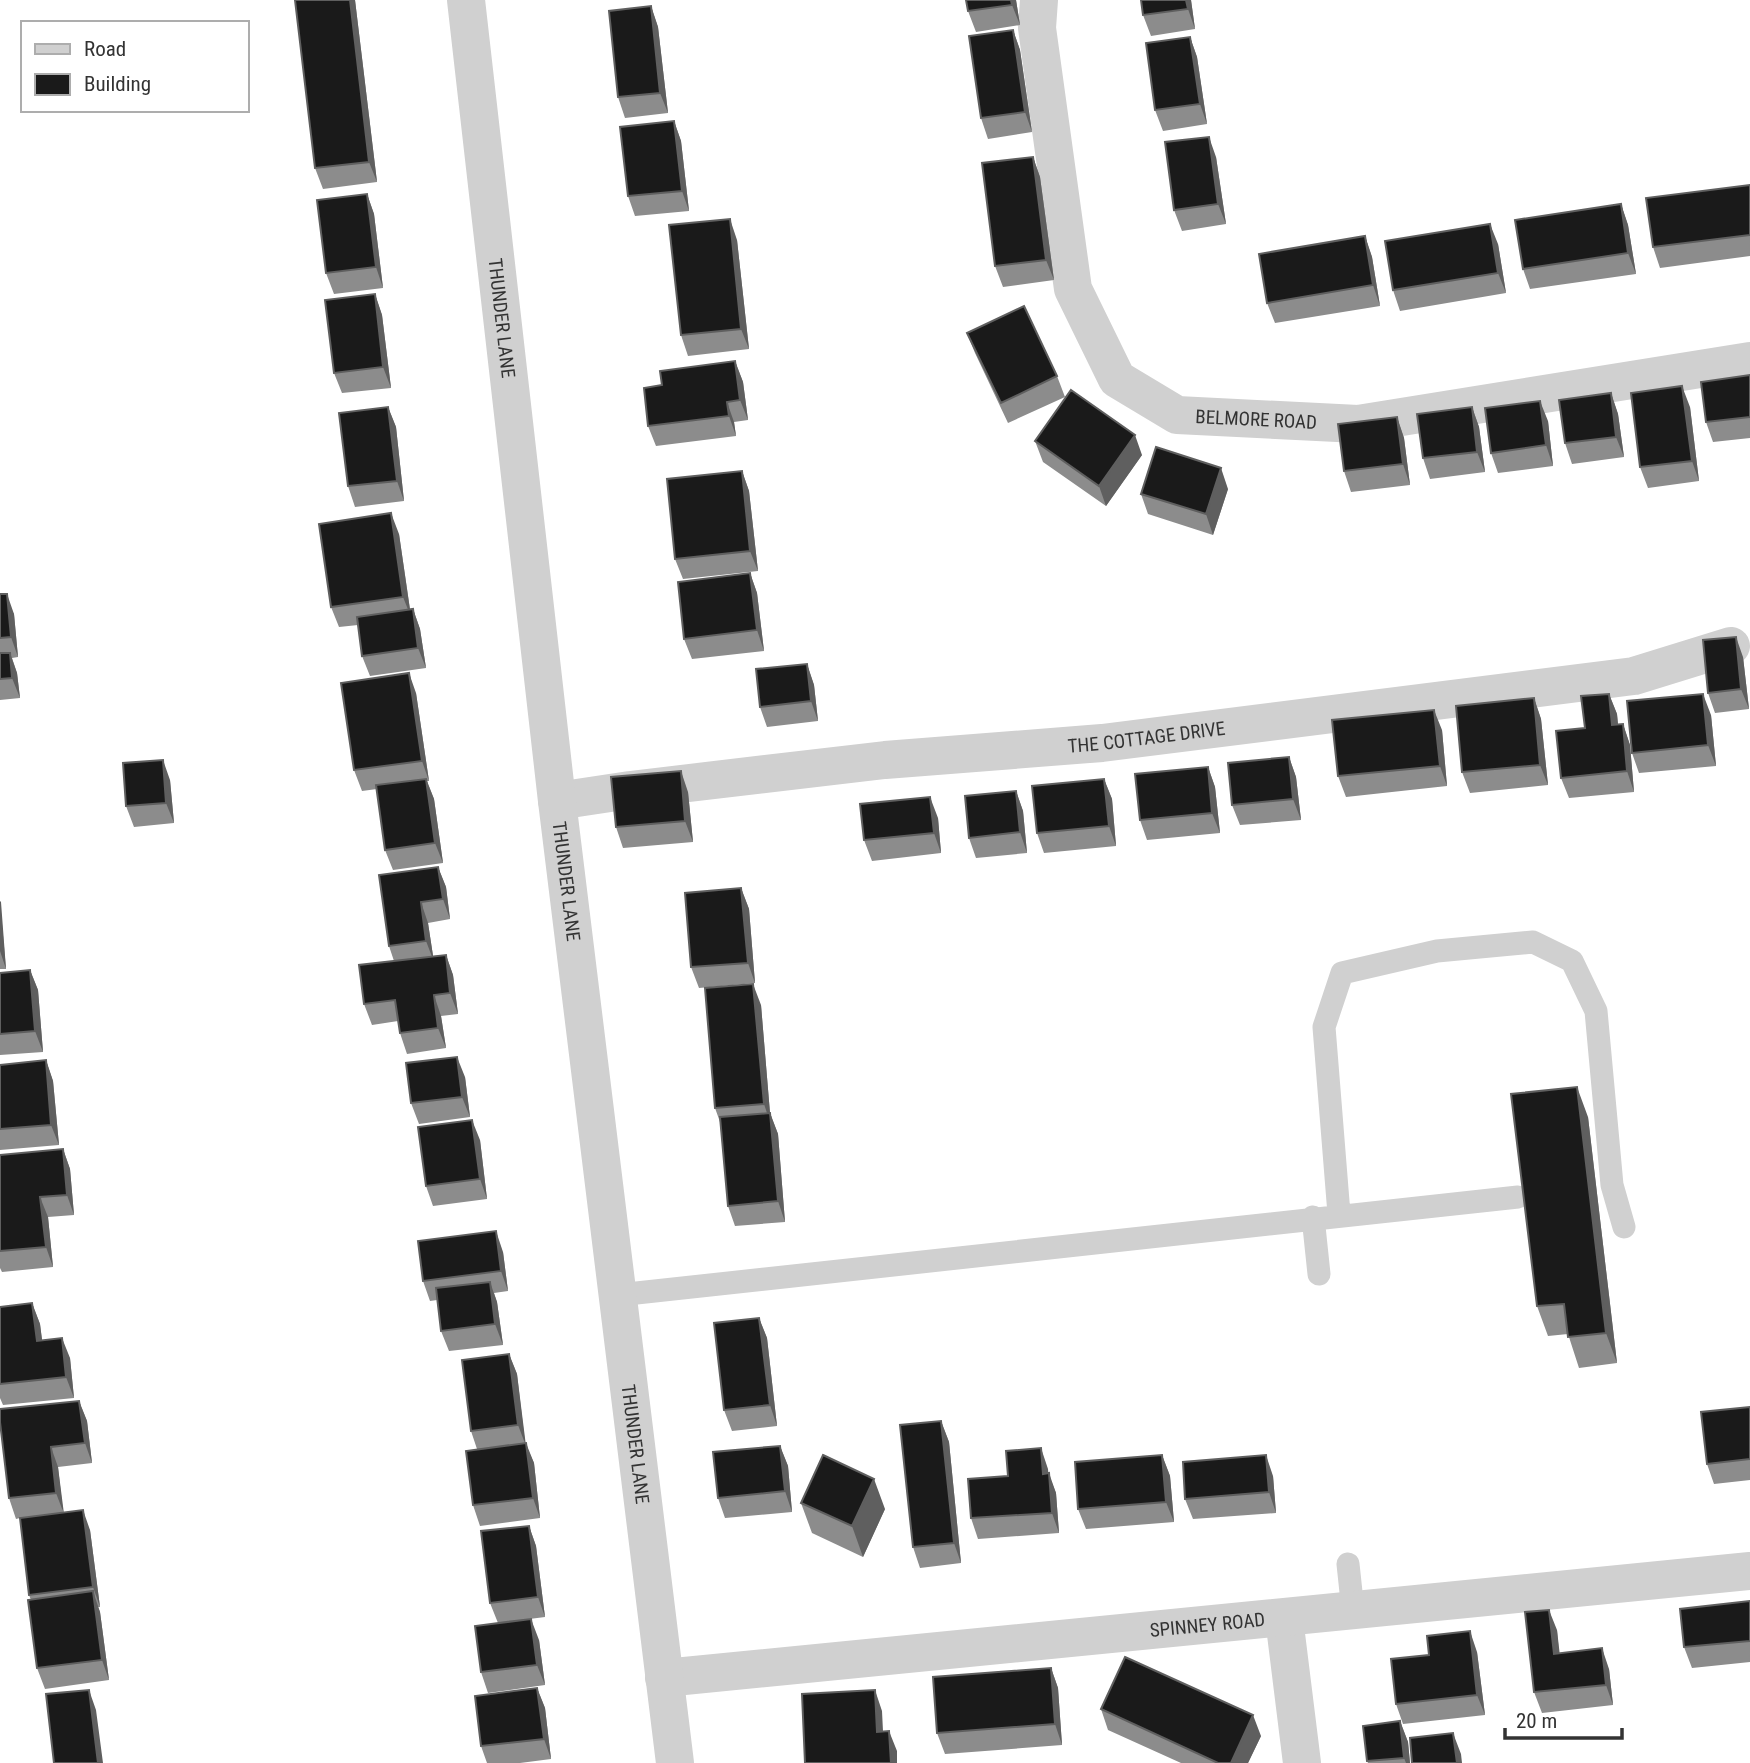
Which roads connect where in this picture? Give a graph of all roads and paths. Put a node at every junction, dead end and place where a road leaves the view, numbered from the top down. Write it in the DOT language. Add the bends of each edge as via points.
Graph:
graph roads {
  1 [pos="466,0"];
  2 [pos="1039,0"];
  3 [pos="1750,361"];
  4 [pos="1731,646"];
  5 [pos="557,801"];
  6 [pos="1518,1197"];
  7 [pos="1339,1214"];
  8 [pos="1313,1217"];
  9 [pos="1624,1227"];
  10 [pos="1319,1274"];
  11 [pos="618,1295"];
  12 [pos="1348,1564"];
  13 [pos="1750,1571"];
  14 [pos="1353,1611"];
  15 [pos="1284,1618"];
  16 [pos="664,1678"];
  17 [pos="674,1763"];
  18 [pos="1302,1763"];
  1 -- 5 [label="street, THUNDER LANE"];
  2 -- 3 [label="street, BELMORE ROAD" via="1037,28 1073,289 1117,379 1177,415 1358,424"];
  4 -- 5 [label="street, THE COTTAGE DRIVE" via="1634,676 1102,743 872,762"];
  5 -- 11 [label="street, THUNDER LANE"];
  6 -- 7 [label="lane"];
  7 -- 8 [label="lane"];
  7 -- 9 [label="lane" via="1324,1027 1342,973 1437,951 1533,942 1572,961 1596,1011 1612,1185"];
  8 -- 10 [label="lane"];
  8 -- 11 [label="lane"];
  11 -- 16 [label="street, THUNDER LANE"];
  12 -- 14 [label="lane"];
  13 -- 14 [label="street, SPINNEY ROAD"];
  14 -- 15 [label="street, SPINNEY ROAD"];
  15 -- 16 [label="street, SPINNEY ROAD"];
  15 -- 18 [label="street"];
  16 -- 17 [label="street, THUNDER LANE"];
}
